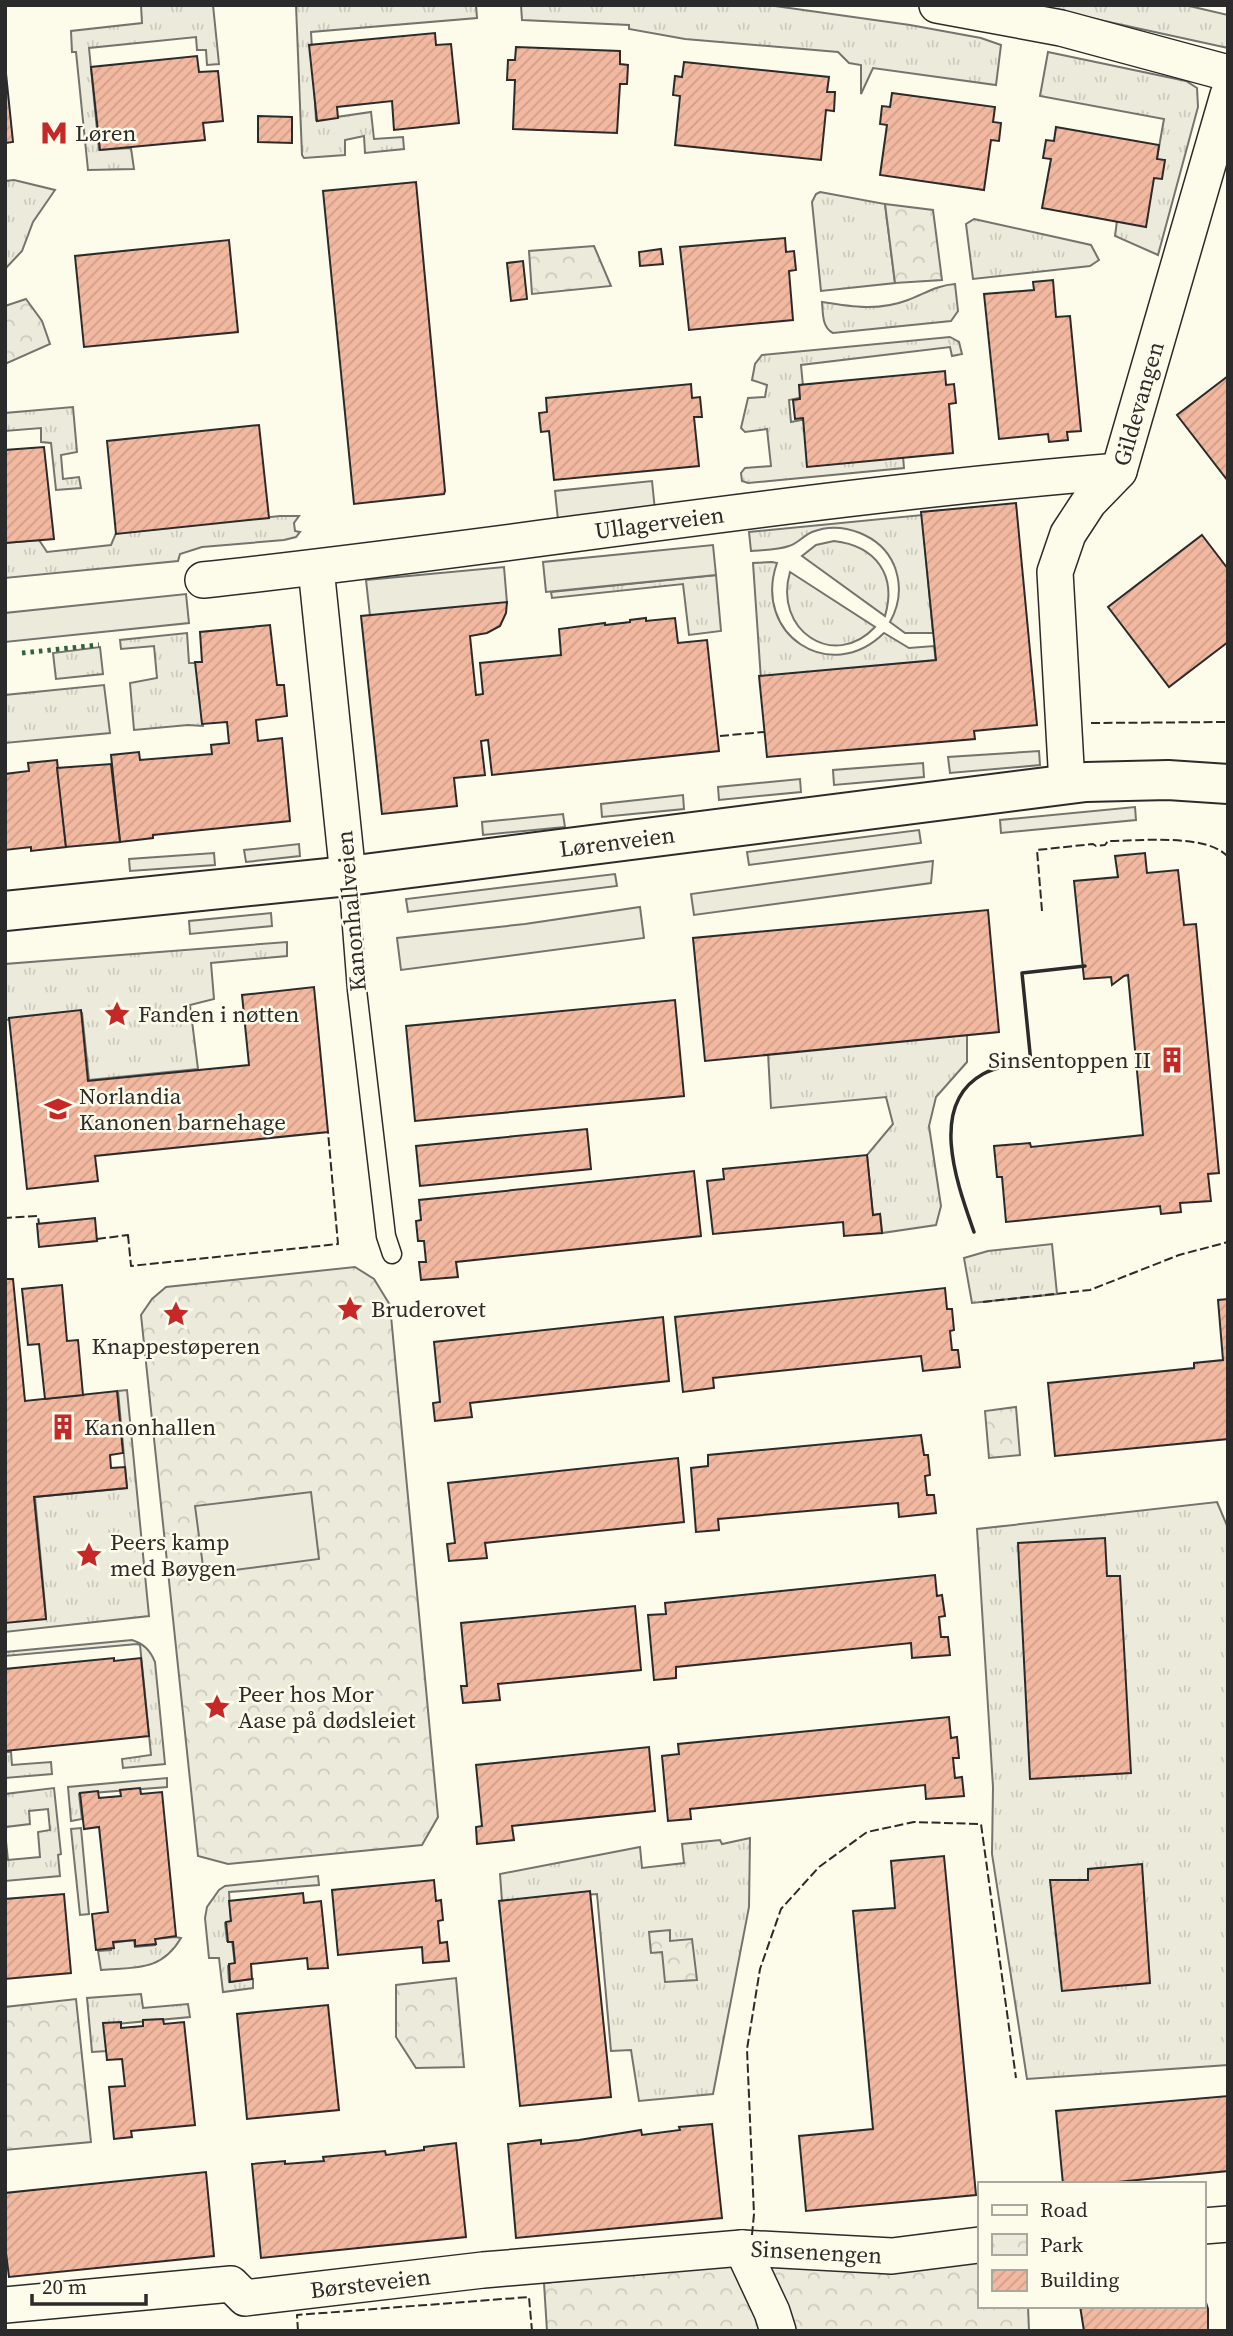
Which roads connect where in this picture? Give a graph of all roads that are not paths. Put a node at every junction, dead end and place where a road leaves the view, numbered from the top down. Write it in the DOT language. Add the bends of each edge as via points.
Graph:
graph roads {
  1 [pos="937,5"];
  2 [pos="1228,73"];
  3 [pos="1228,95"];
  4 [pos="1119,471"];
  5 [pos="316,568"];
  6 [pos="203,580"];
  7 [pos="1068,784"];
  8 [pos="1228,784"];
  9 [pos="348,876"];
  10 [pos="5,911"];
  11 [pos="392,1254"];
  12 [pos="1228,2224"];
  13 [pos="1205,2226"];
  14 [pos="978,2245"];
  15 [pos="742,2248"];
  16 [pos="5,2305"];
  17 [pos="778,2331"];
  1 -- 2 [label="street" via="1061,28"];
  3 -- 4 [label="street, Gildevangen"];
  4 -- 5 [label="street, Ullagerveien" via="978,482"];
  4 -- 7 [label="street, Gildevangen" via="1089,502 1068,534 1055,572"];
  5 -- 6 [label="street, Ullagerveien"];
  5 -- 9 [label="street, Kanonhallveien"];
  7 -- 8 [label="street, Lørenveien" via="1129,780"];
  7 -- 9 [label="street, Lørenveien"];
  9 -- 10 [label="street, Lørenveien"];
  9 -- 11 [label="lane, Kanonhallveien" via="386,1236"];
  12 -- 13 [label="street"];
  14 -- 15 [label="street, Sinsenengen" via="892,2256"];
  15 -- 16 [label="street, Børsteveien" via="482,2270 245,2298 232,2284"];
  15 -- 17 [label="street, Sinsenengen"];
}
